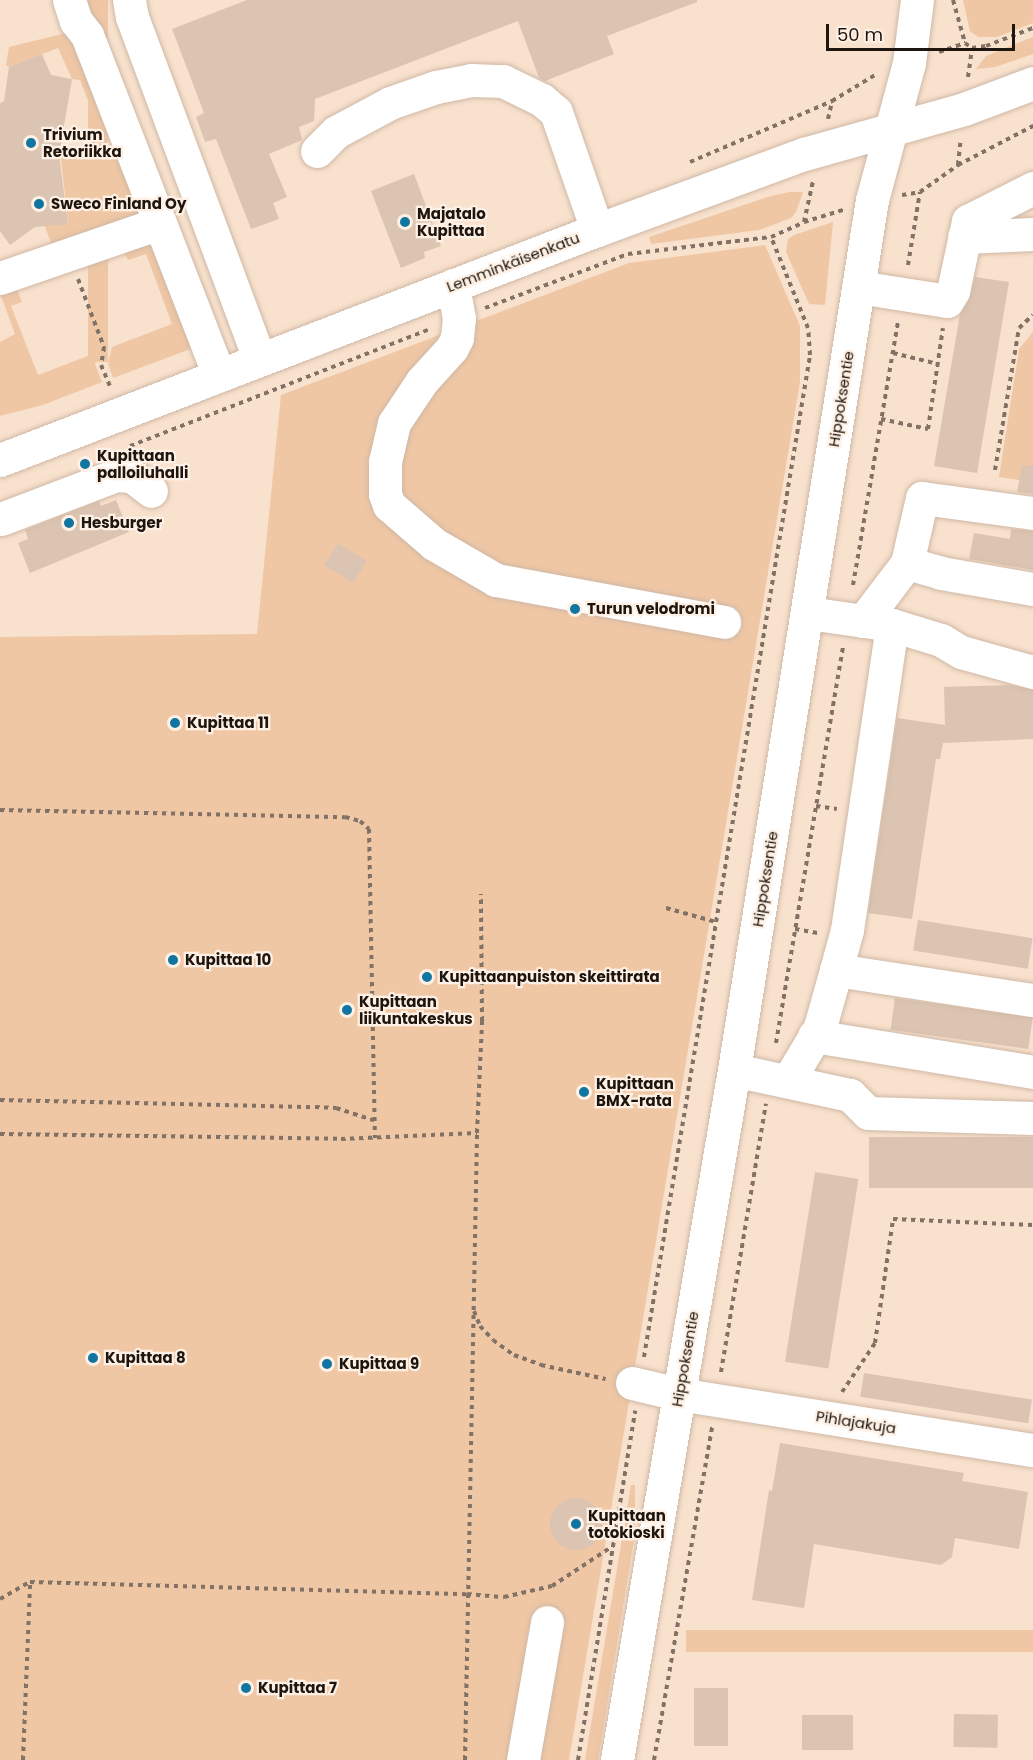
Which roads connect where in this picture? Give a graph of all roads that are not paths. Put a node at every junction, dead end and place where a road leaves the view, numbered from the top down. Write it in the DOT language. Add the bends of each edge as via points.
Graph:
graph roads {
  1 [pos="69,0"];
  2 [pos="129,0"];
  3 [pos="916,0"];
  4 [pos="1033,83"];
  5 [pos="890,130"];
  6 [pos="317,151"];
  7 [pos="1033,188"];
  8 [pos="160,223"];
  9 [pos="597,230"];
  10 [pos="1033,234"];
  11 [pos="964,237"];
  12 [pos="0,278"];
  13 [pos="453,285"];
  14 [pos="858,287"];
  15 [pos="260,359"];
  16 [pos="219,375"];
  17 [pos="0,460"];
  18 [pos="151,491"];
  19 [pos="1033,513"];
  20 [pos="0,519"];
  21 [pos="907,563"];
  22 [pos="1033,589"];
  23 [pos="808,613"];
  24 [pos="724,622"];
  25 [pos="867,622"];
  26 [pos="1033,672"];
  27 [pos="836,970"];
  28 [pos="1033,1000"];
  29 [pos="814,1036"];
  30 [pos="734,1070"];
  31 [pos="1033,1072"];
  32 [pos="779,1079"];
  33 [pos="1033,1118"];
  34 [pos="636,1384"];
  35 [pos="678,1394"];
  36 [pos="1033,1450"];
  37 [pos="547,1622"];
  38 [pos="524,1760"];
  39 [pos="617,1760"];
  1 -- 8 [label="street" via="76,21 87,35"];
  2 -- 15 [label="street" via="132,17"];
  3 -- 5 [label="street, Hippoksentie" via="909,63"];
  4 -- 5 [label="street, Lemminkäisenkatu" via="964,109"];
  5 -- 9 [label="street, Lemminkäisenkatu" via="804,154"];
  5 -- 14 [label="street, Hippoksentie" via="872,200"];
  6 -- 9 [label="street" via="336,132 390,103 471,80 503,81 542,100 556,112"];
  7 -- 11 [label="street" via="968,221"];
  8 -- 12 [label="street"];
  8 -- 16 [label="street"];
  9 -- 13 [label="street, Lemminkäisenkatu"];
  10 -- 11 [label="street"];
  11 -- 14 [label="street" via="953,291 947,301"];
  13 -- 15 [label="street, Lemminkäisenkatu"];
  13 -- 24 [label="street" via="459,329 452,348 422,381 394,423 385,461 389,506 434,544 496,580"];
  14 -- 23 [label="street, Hippoksentie"];
  15 -- 16 [label="street, Lemminkäisenkatu"];
  16 -- 17 [label="street, Lemminkäisenkatu"];
  18 -- 20 [label="street" via="132,476 116,475"];
  19 -- 21 [label="street" via="922,498"];
  21 -- 22 [label="street" via="940,573"];
  21 -- 25 [label="street"];
  23 -- 25 [label="street"];
  23 -- 30 [label="street, Hippoksentie"];
  25 -- 26 [label="street" via="940,640 961,652"];
  25 -- 27 [label="street" via="847,930"];
  27 -- 28 [label="street"];
  27 -- 29 [label="street"];
  29 -- 31 [label="street"];
  29 -- 32 [label="street"];
  30 -- 32 [label="street"];
  30 -- 35 [label="street, Hippoksentie"];
  32 -- 33 [label="street" via="850,1095 868,1113"];
  34 -- 35 [label="street, Pihlajakuja"];
  35 -- 36 [label="street, Pihlajakuja"];
  35 -- 39 [label="street, Hippoksentie"];
  37 -- 38 [label="street"];
}
